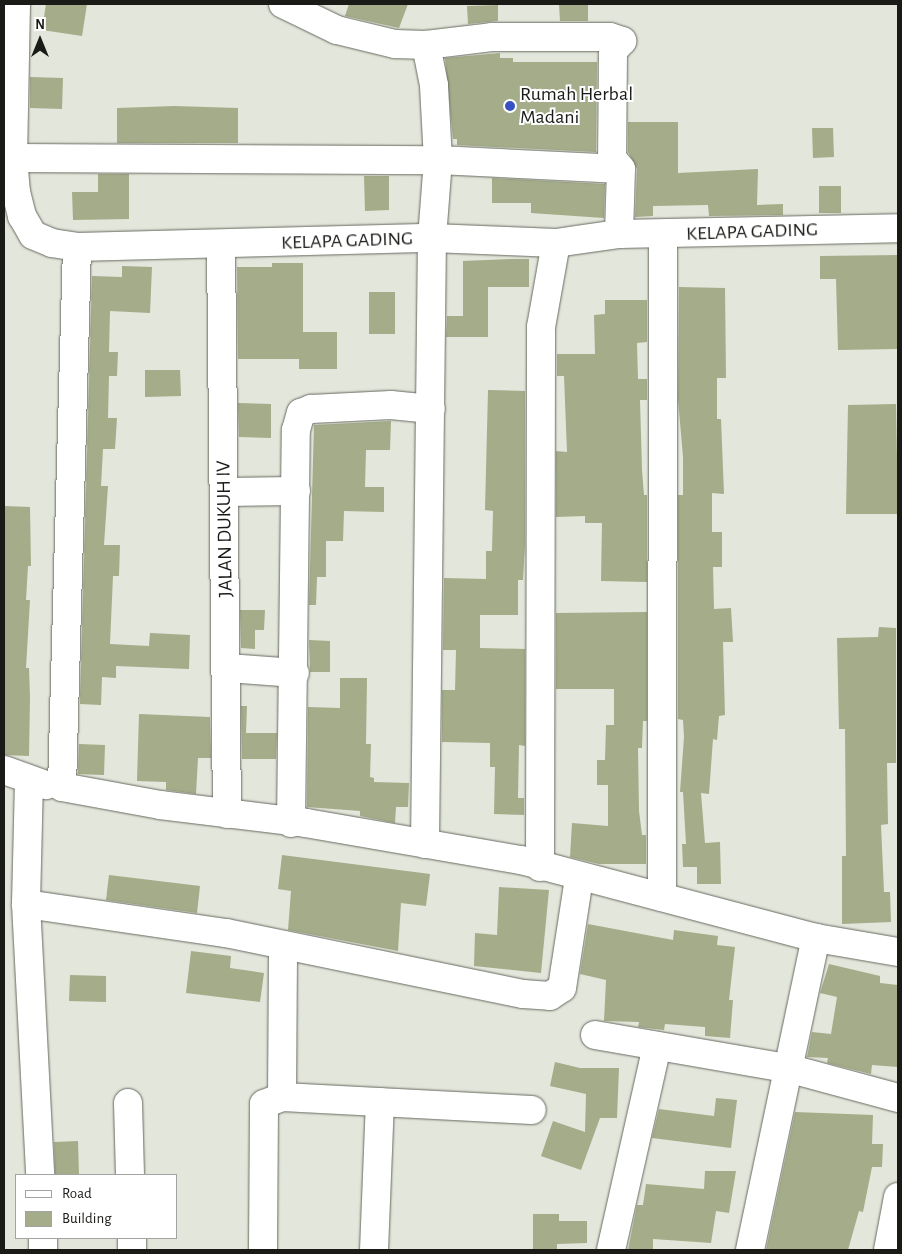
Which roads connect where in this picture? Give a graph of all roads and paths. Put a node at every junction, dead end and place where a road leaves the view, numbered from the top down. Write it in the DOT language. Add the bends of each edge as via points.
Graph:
graph roads {
  1 [pos="16,4"];
  2 [pos="283,4"];
  3 [pos="426,45"];
  4 [pos="13,158"];
  5 [pos="438,160"];
  6 [pos="621,169"];
  7 [pos="898,228"];
  8 [pos="619,234"];
  9 [pos="663,234"];
  10 [pos="432,238"];
  11 [pos="556,243"];
  12 [pos="220,244"];
  13 [pos="77,247"];
  14 [pos="431,409"];
  15 [pos="296,491"];
  16 [pos="224,492"];
  17 [pos="228,668"];
  18 [pos="295,673"];
  19 [pos="4,770"];
  20 [pos="29,781"];
  21 [pos="62,787"];
  22 [pos="227,814"];
  23 [pos="291,823"];
  24 [pos="425,844"];
  25 [pos="540,867"];
  26 [pos="579,878"];
  27 [pos="662,897"];
  28 [pos="26,904"];
  29 [pos="816,938"];
  30 [pos="283,945"];
  31 [pos="898,952"];
  32 [pos="595,1035"];
  33 [pos="657,1046"];
  34 [pos="791,1069"];
  35 [pos="282,1097"];
  36 [pos="898,1098"];
  37 [pos="380,1102"];
  38 [pos="128,1103"];
  39 [pos="532,1110"];
  40 [pos="40,1174"];
  41 [pos="130,1174"];
  42 [pos="898,1197"];
  43 [pos="263,1250"];
  44 [pos="374,1250"];
  45 [pos="610,1250"];
  46 [pos="750,1250"];
  47 [pos="888,1250"];
  1 -- 4 [label="street, KELAPA GADING"];
  2 -- 3 [label="street" via="337,30 395,44"];
  3 -- 5 [label="street" via="434,85"];
  3 -- 6 [label="street" via="492,37 610,37 622,41 613,51 612,158"];
  4 -- 5 [label="street"];
  4 -- 13 [label="street, KELAPA GADING" via="22,216 33,235 52,243"];
  5 -- 6 [label="street"];
  5 -- 10 [label="street"];
  6 -- 8 [label="street"];
  7 -- 9 [label="street, KELAPA GADING"];
  8 -- 9 [label="street, KELAPA GADING"];
  8 -- 11 [label="street, KELAPA GADING"];
  9 -- 27 [label="street"];
  10 -- 11 [label="street, KELAPA GADING"];
  10 -- 12 [label="street, KELAPA GADING"];
  10 -- 14 [label="street"];
  11 -- 25 [label="street" via="542,327"];
  12 -- 13 [label="street, KELAPA GADING"];
  12 -- 16 [label="street, JALAN DUKUH IV"];
  13 -- 21 [label="street"];
  14 -- 15 [label="street" via="391,405 311,409 301,413 296,430"];
  14 -- 24 [label="street"];
  15 -- 16 [label="street"];
  15 -- 18 [label="street"];
  16 -- 17 [label="street, JALAN DUKUH IV"];
  17 -- 18 [label="street"];
  17 -- 22 [label="street, JALAN DUKUH IV"];
  18 -- 23 [label="street"];
  19 -- 20 [label="street"];
  20 -- 21 [label="street"];
  20 -- 28 [label="street"];
  21 -- 22 [label="street"];
  22 -- 23 [label="street"];
  23 -- 24 [label="street"];
  24 -- 25 [label="street" via="521,860"];
  25 -- 26 [label="street"];
  26 -- 27 [label="street"];
  26 -- 30 [label="street" via="562,988 550,996 523,994"];
  27 -- 29 [label="street"];
  28 -- 30 [label="street" via="226,933"];
  28 -- 40 [label="street"];
  29 -- 31 [label="street"];
  29 -- 34 [label="street"];
  30 -- 35 [label="street"];
  32 -- 33 [label="street"];
  33 -- 34 [label="street"];
  33 -- 45 [label="street"];
  34 -- 36 [label="street"];
  34 -- 46 [label="street"];
  35 -- 37 [label="street"];
  35 -- 43 [label="street" via="264,1104"];
  37 -- 39 [label="street"];
  37 -- 44 [label="street"];
  38 -- 41 [label="street"];
  42 -- 47 [label="street"];
}
